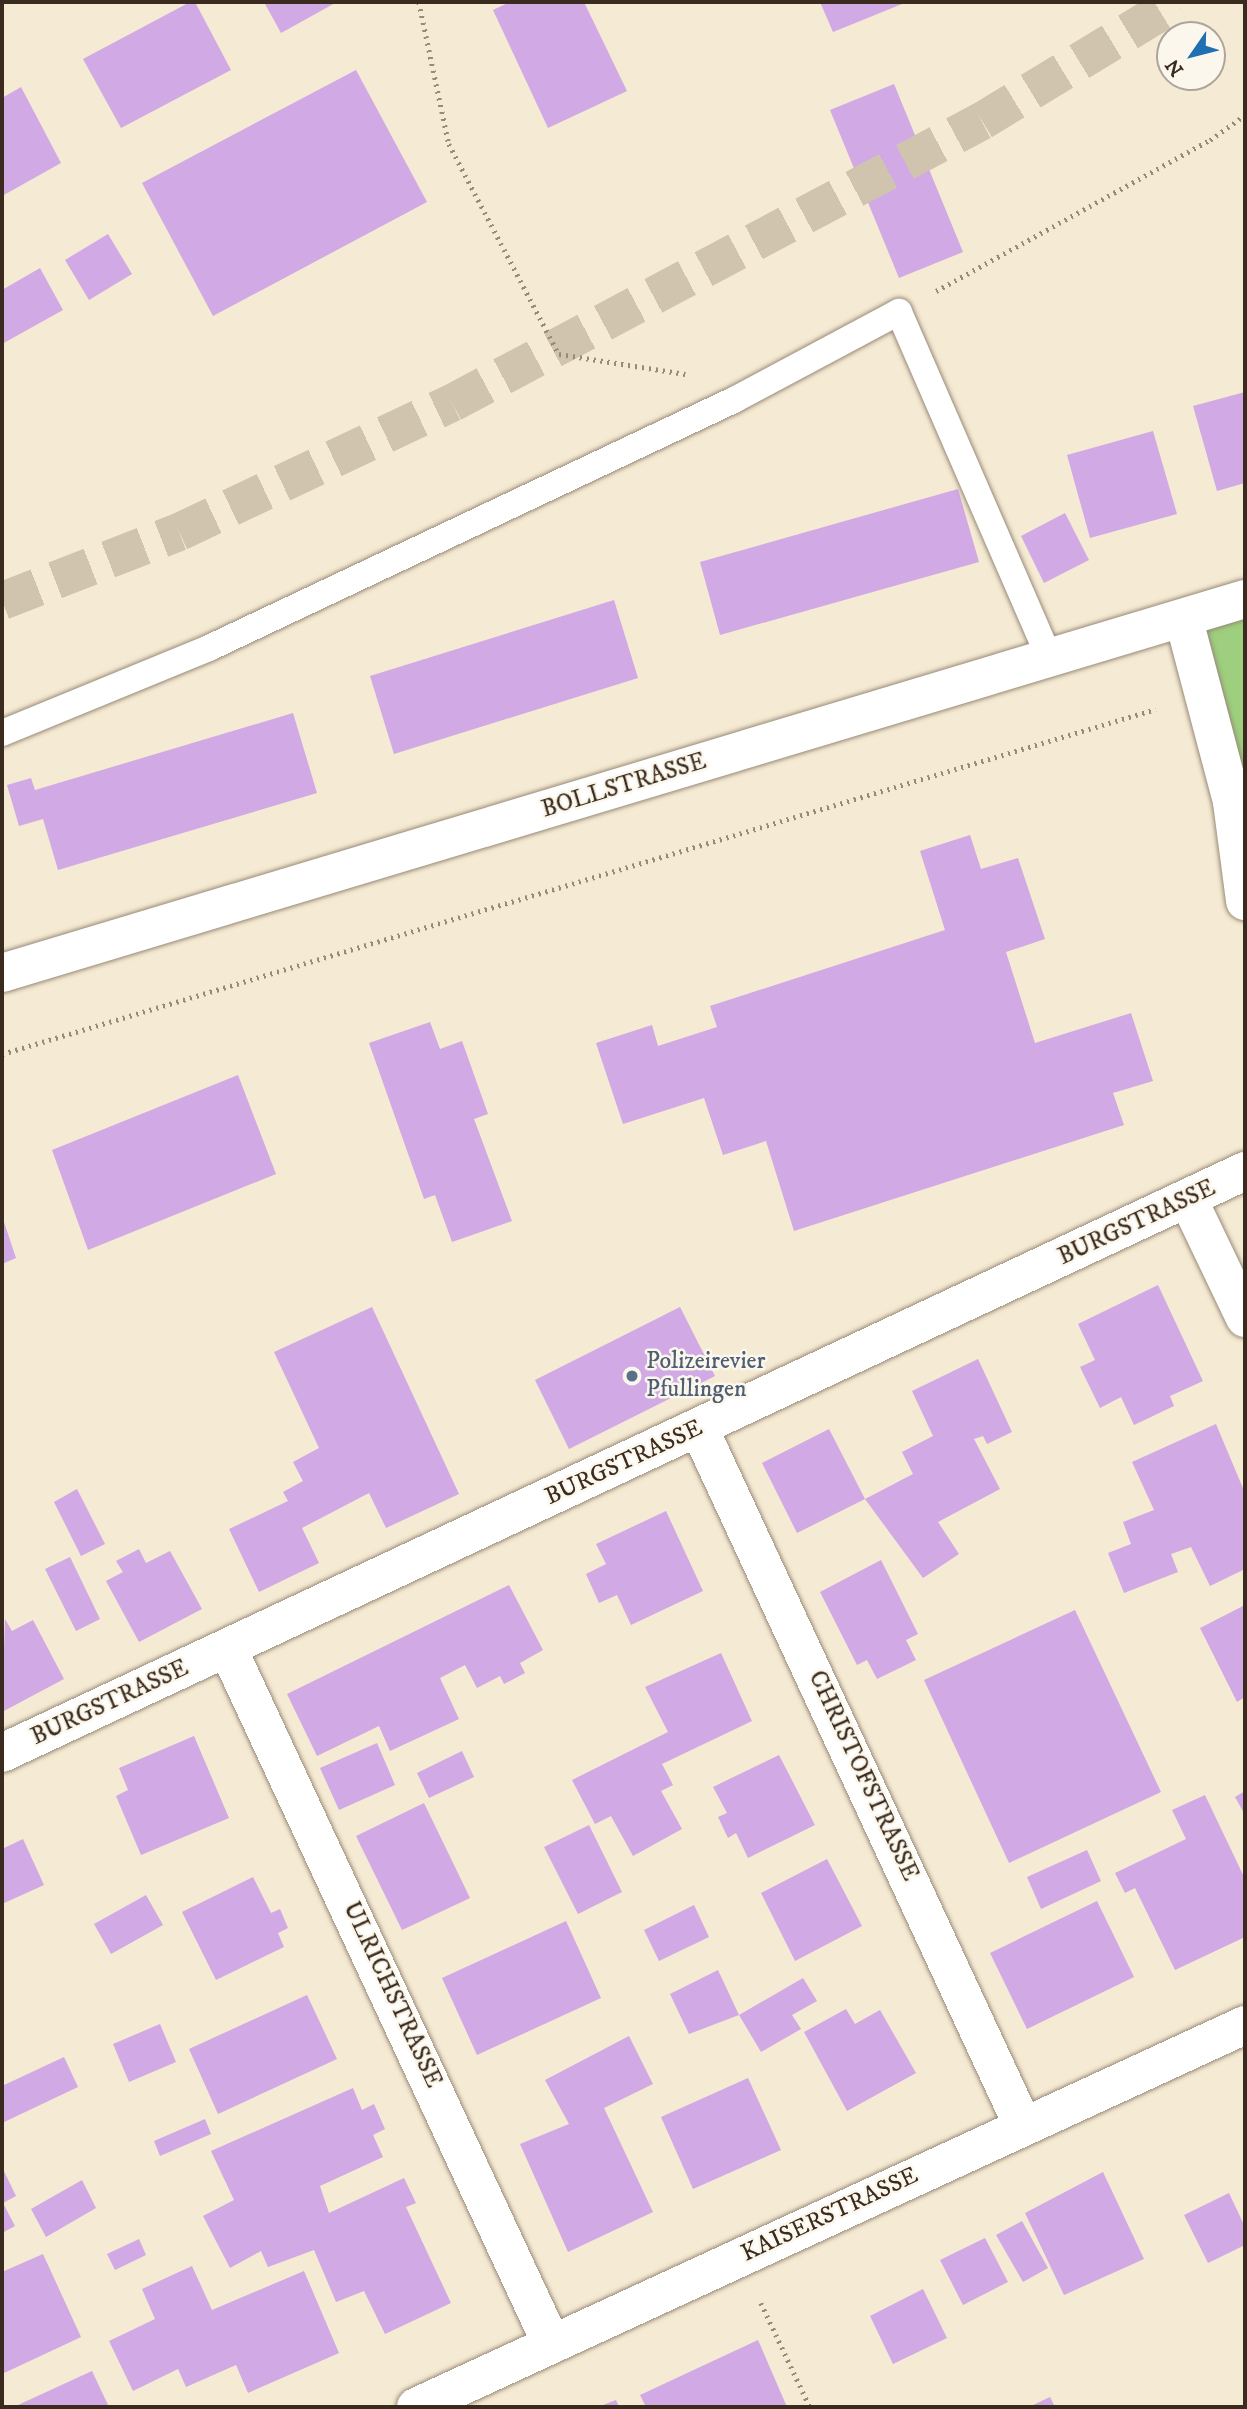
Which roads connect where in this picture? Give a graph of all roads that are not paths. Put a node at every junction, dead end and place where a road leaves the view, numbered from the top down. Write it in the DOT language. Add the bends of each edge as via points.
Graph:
graph roads {
  1 [pos="1245,599"];
  2 [pos="1184,620"];
  3 [pos="1050,659"];
  4 [pos="2,733"];
  5 [pos="1245,901"];
  6 [pos="2,973"];
  7 [pos="1245,1171"];
  8 [pos="1188,1199"];
  9 [pos="1245,1318"];
  10 [pos="699,1428"];
  11 [pos="229,1649"];
  12 [pos="2,1753"];
  13 [pos="1245,2025"];
  14 [pos="1023,2126"];
  15 [pos="551,2343"];
  16 [pos="416,2407"];
  1 -- 2 [label="street, BOLLSTRASSE"];
  2 -- 3 [label="street, BOLLSTRASSE"];
  2 -- 5 [label="street" via="1232,802"];
  3 -- 4 [label="lane" via="898,312 734,400 208,648"];
  3 -- 6 [label="street, BOLLSTRASSE"];
  7 -- 8 [label="street, BURGSTRASSE"];
  8 -- 9 [label="street"];
  8 -- 10 [label="street, BURGSTRASSE"];
  10 -- 11 [label="street, BURGSTRASSE"];
  10 -- 14 [label="street, CHRISTOFSTRASSE"];
  11 -- 12 [label="street, BURGSTRASSE"];
  11 -- 15 [label="street, ULRICHSTRASSE"];
  13 -- 14 [label="street, KAISERSTRASSE"];
  14 -- 15 [label="street, KAISERSTRASSE"];
  15 -- 16 [label="street, KAISERSTRASSE"];
}
